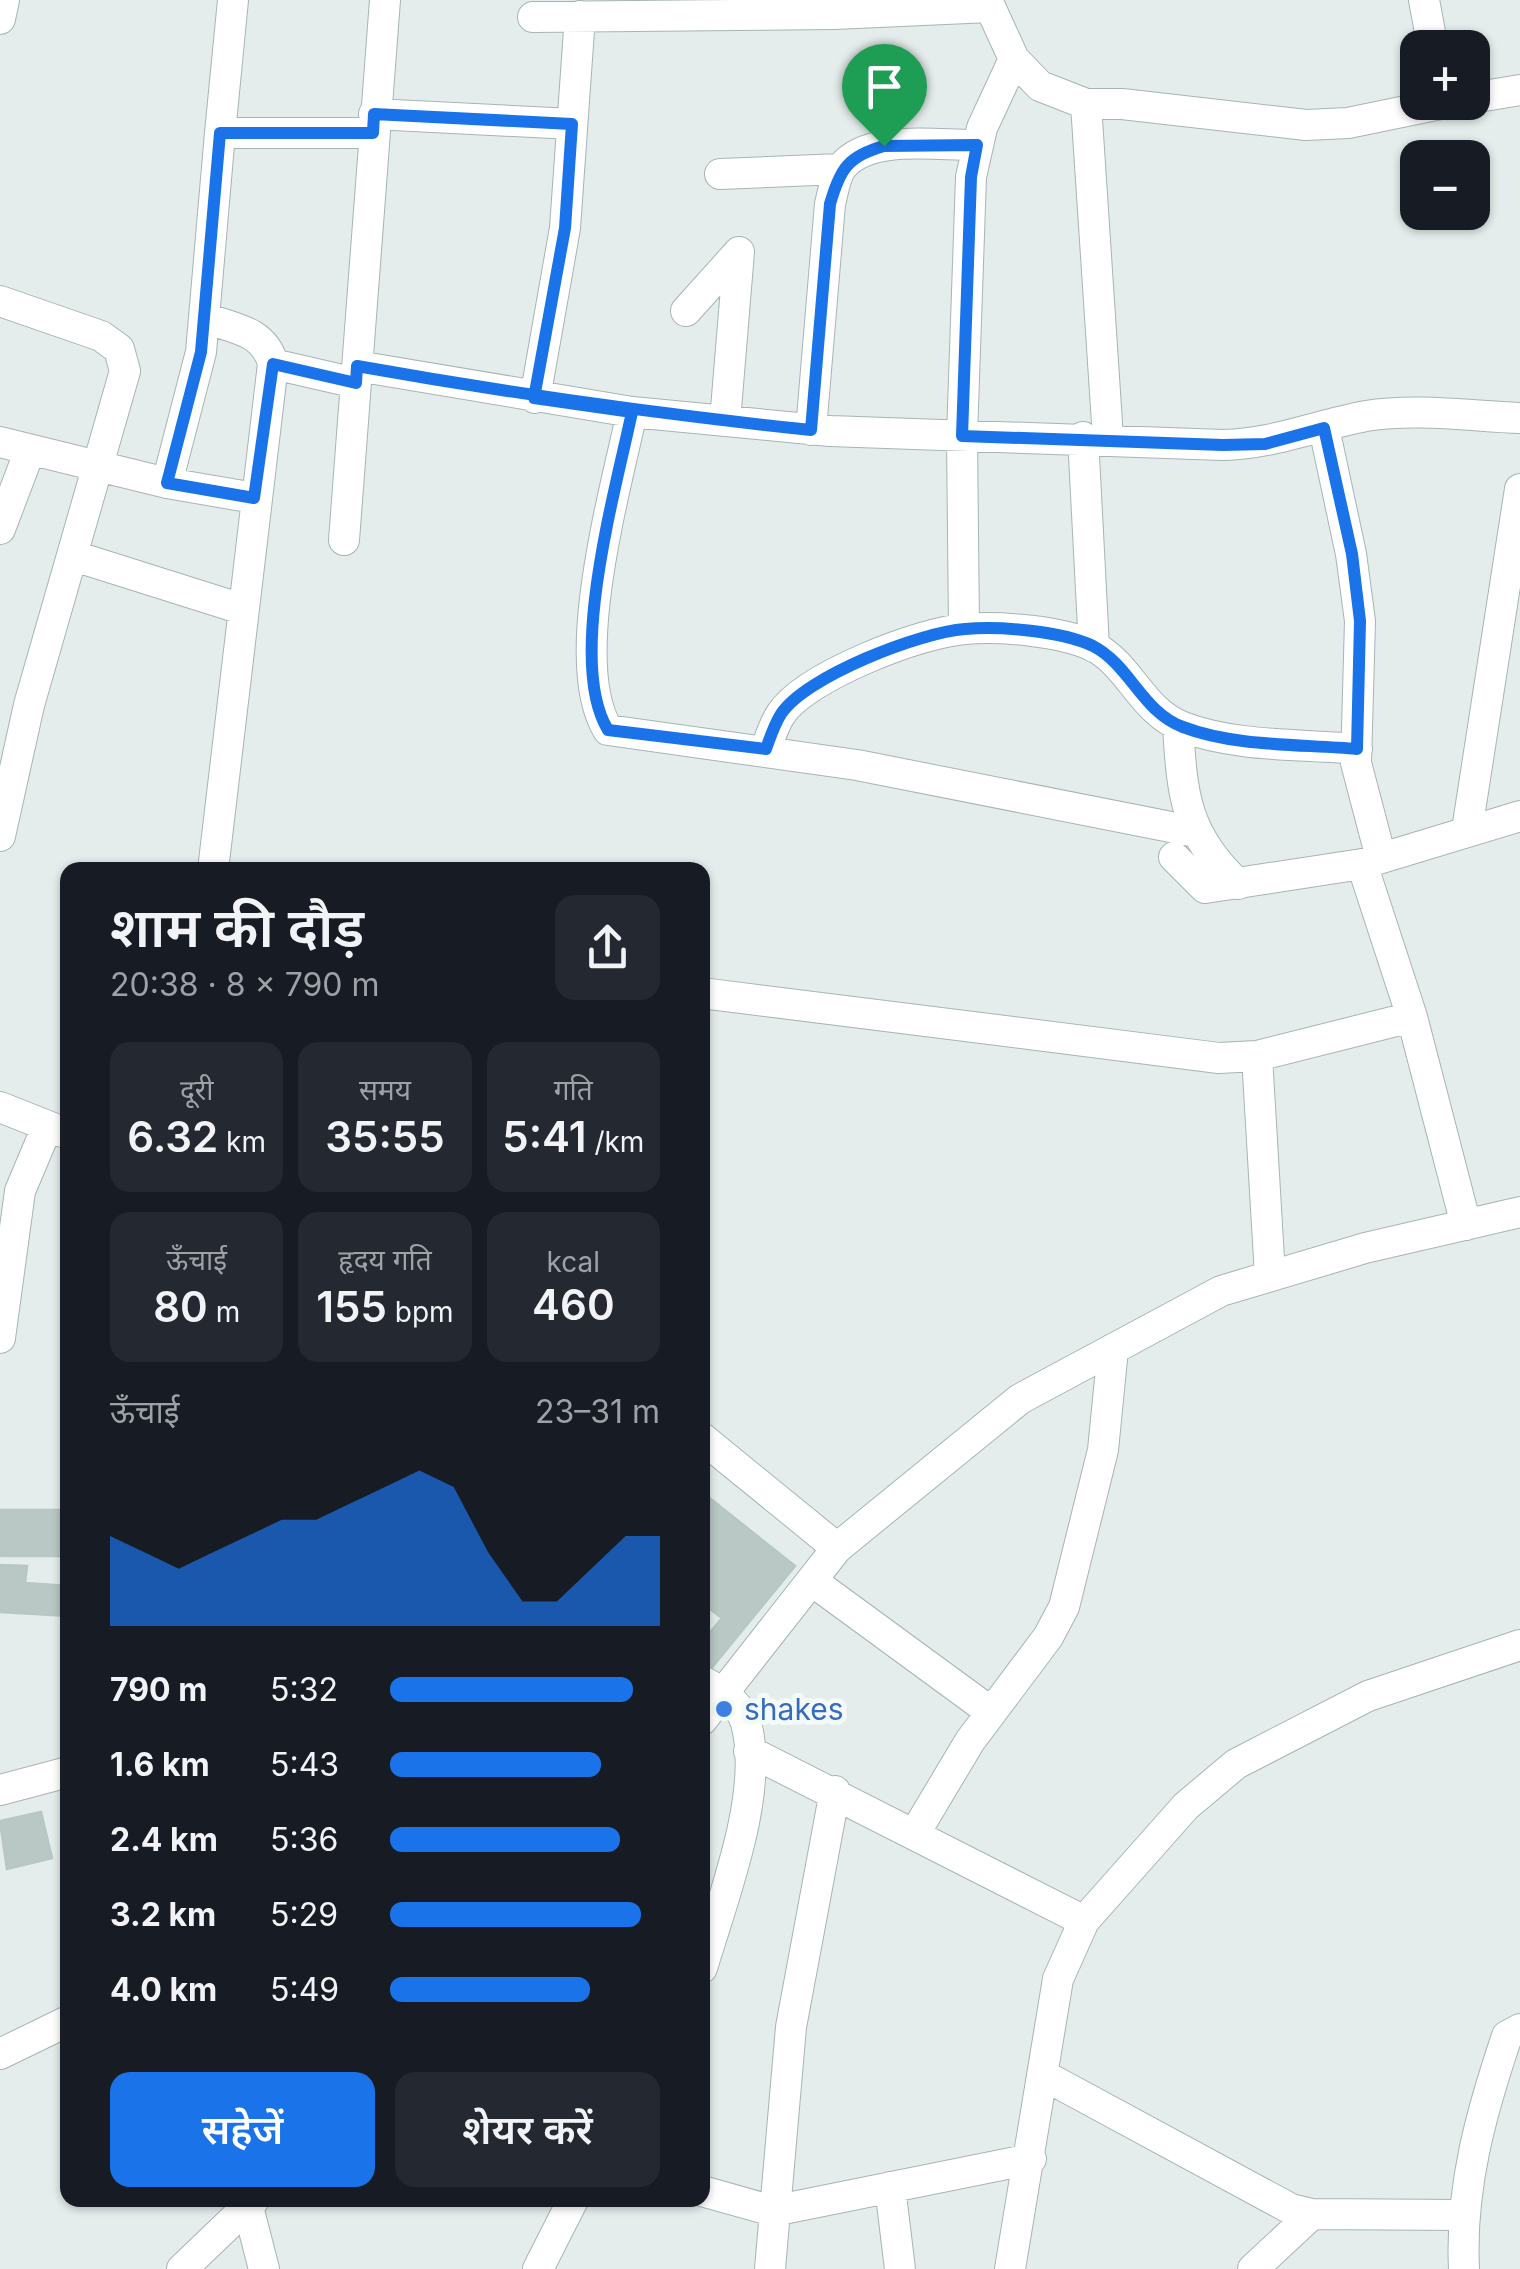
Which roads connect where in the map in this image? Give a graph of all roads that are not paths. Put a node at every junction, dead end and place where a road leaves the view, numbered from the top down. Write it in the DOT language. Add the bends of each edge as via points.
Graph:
graph roads {
  1 [pos="4,0"];
  2 [pos="233,0"];
  3 [pos="385,0"];
  4 [pos="1424,0"];
  5 [pos="988,3"];
  6 [pos="832,7"];
  7 [pos="595,11"];
  8 [pos="533,16"];
  9 [pos="0,20"];
  10 [pos="1429,30"];
  11 [pos="1014,59"];
  12 [pos="1520,90"];
  13 [pos="1490,95"];
  14 [pos="1086,104"];
  15 [pos="1400,112"];
  16 [pos="373,123"];
  17 [pos="572,124"];
  18 [pos="220,133"];
  19 [pos="977,145"];
  20 [pos="840,169"];
  21 [pos="720,174"];
  22 [pos="0,302"];
  23 [pos="686,312"];
  24 [pos="204,318"];
  25 [pos="273,364"];
  26 [pos="357,375"];
  27 [pos="534,398"];
  28 [pos="632,412"];
  29 [pos="1520,418"];
  30 [pos="725,421"];
  31 [pos="1324,428"];
  32 [pos="811,430"];
  33 [pos="962,436"];
  34 [pos="1096,437"];
  35 [pos="15,446"];
  36 [pos="100,468"];
  37 [pos="167,483"];
  38 [pos="1520,489"];
  39 [pos="254,498"];
  40 [pos="0,529"];
  41 [pos="344,540"];
  42 [pos="74,556"];
  43 [pos="242,610"];
  44 [pos="964,628"];
  45 [pos="1094,646"];
  46 [pos="1178,726"];
  47 [pos="766,749"];
  48 [pos="1357,749"];
  49 [pos="8,763"];
  50 [pos="1520,816"];
  51 [pos="1467,830"];
  52 [pos="1196,832"];
  53 [pos="0,836"];
  54 [pos="1174,857"];
  55 [pos="1372,861"];
  56 [pos="214,862"];
  57 [pos="1238,884"];
  58 [pos="710,995"];
  59 [pos="1412,1018"];
  60 [pos="1256,1056"];
  61 [pos="0,1108"];
  62 [pos="58,1131"];
  63 [pos="1520,1212"];
  64 [pos="1466,1225"];
  65 [pos="1270,1276"];
  66 [pos="0,1338"];
  67 [pos="1113,1349"];
  68 [pos="710,1444"];
  69 [pos="838,1548"];
  70 [pos="812,1580"];
  71 [pos="1520,1644"];
  72 [pos="714,1687"];
  73 [pos="991,1712"];
  74 [pos="749,1751"];
  75 [pos="60,1774"];
  76 [pos="0,1790"];
  77 [pos="835,1792"];
  78 [pos="915,1834"];
  79 [pos="1084,1921"];
  80 [pos="710,1938"];
  81 [pos="60,2024"];
  82 [pos="1520,2029"];
  83 [pos="0,2054"];
  84 [pos="1045,2076"];
  85 [pos="1031,2159"];
  86 [pos="890,2187"];
  87 [pos="710,2192"];
  88 [pos="247,2207"];
  89 [pos="252,2207"];
  90 [pos="569,2207"];
  91 [pos="773,2210"];
  92 [pos="1312,2214"];
  93 [pos="1461,2215"];
  94 [pos="182,2269"];
  95 [pos="264,2269"];
  96 [pos="538,2269"];
  97 [pos="770,2269"];
  98 [pos="900,2269"];
  99 [pos="1010,2269"];
  100 [pos="1253,2269"];
  101 [pos="1464,2269"];
  1 -- 9 [label="street"];
  2 -- 18 [label="street"];
  3 -- 16 [label="street"];
  4 -- 10 [label="street"];
  5 -- 6 [label="street"];
  5 -- 11 [label="street"];
  6 -- 7 [label="street"];
  7 -- 8 [label="street"];
  7 -- 17 [label="street"];
  11 -- 14 [label="street" via="1040,86"];
  11 -- 19 [label="street"];
  12 -- 13 [label="street"];
  14 -- 15 [label="street" via="1306,126"];
  14 -- 34 [label="street"];
  16 -- 17 [label="street"];
  16 -- 18 [label="street"];
  16 -- 26 [label="street"];
  17 -- 27 [label="street" via="565,228"];
  18 -- 24 [label="street"];
  19 -- 20 [label="street" via="884,146 857,154"];
  19 -- 33 [label="street"];
  20 -- 21 [label="street"];
  20 -- 32 [label="street" via="830,204"];
  22 -- 36 [label="street" via="100,336 119,349 125,372"];
  23 -- 30 [label="street" via="739,252"];
  24 -- 25 [label="street" via="256,336 268,346"];
  24 -- 37 [label="street"];
  25 -- 26 [label="street"];
  25 -- 39 [label="street"];
  26 -- 27 [label="street"];
  26 -- 41 [label="street"];
  27 -- 28 [label="street"];
  28 -- 30 [label="street"];
  28 -- 47 [label="street" via="592,620 599,716 608,730 626,734"];
  29 -- 31 [label="street" via="1398,412"];
  30 -- 32 [label="street"];
  31 -- 34 [label="street" via="1265,444"];
  31 -- 48 [label="street" via="1360,621"];
  32 -- 33 [label="street"];
  33 -- 34 [label="street"];
  33 -- 44 [label="street"];
  34 -- 45 [label="street"];
  35 -- 36 [label="street"];
  35 -- 40 [label="street"];
  36 -- 37 [label="street"];
  36 -- 42 [label="street"];
  37 -- 39 [label="street"];
  38 -- 51 [label="street"];
  39 -- 43 [label="street"];
  42 -- 43 [label="street"];
  42 -- 49 [label="street"];
  43 -- 56 [label="street"];
  44 -- 45 [label="street" via="1026,630"];
  44 -- 47 [label="street" via="842,671 800,695 782,713"];
  45 -- 46 [label="street"];
  46 -- 48 [label="street"];
  46 -- 52 [label="street" via="1185,808"];
  47 -- 52 [label="street"];
  48 -- 55 [label="street"];
  49 -- 53 [label="street"];
  50 -- 51 [label="street"];
  51 -- 55 [label="street"];
  52 -- 57 [label="street"];
  54 -- 57 [label="street" via="1205,888"];
  55 -- 57 [label="street"];
  55 -- 59 [label="street"];
  58 -- 60 [label="street" via="1175,1054"];
  59 -- 60 [label="street"];
  59 -- 64 [label="street"];
  60 -- 65 [label="street"];
  61 -- 62 [label="street"];
  62 -- 66 [label="street" via="20,1190"];
  63 -- 64 [label="street"];
  64 -- 65 [label="street"];
  65 -- 67 [label="street" via="1222,1291"];
  67 -- 69 [label="street" via="1020,1399"];
  67 -- 73 [label="street" via="1104,1450 1064,1606"];
  68 -- 69 [label="street"];
  69 -- 70 [label="street"];
  70 -- 72 [label="street"];
  70 -- 73 [label="street"];
  71 -- 79 [label="street" via="1368,1696 1236,1764 1186,1806"];
  72 -- 74 [label="street" via="745,1720"];
  73 -- 78 [label="street"];
  74 -- 77 [label="street"];
  74 -- 80 [label="street" via="747,1801"];
  75 -- 76 [label="street"];
  77 -- 78 [label="street"];
  77 -- 91 [label="street" via="791,2027"];
  78 -- 79 [label="street"];
  79 -- 84 [label="street" via="1058,1979"];
  81 -- 83 [label="street"];
  82 -- 93 [label="street" via="1507,2036 1484,2106"];
  84 -- 85 [label="street"];
  84 -- 92 [label="street" via="1264,2198"];
  85 -- 86 [label="street"];
  85 -- 99 [label="street"];
  86 -- 91 [label="street"];
  86 -- 98 [label="street"];
  87 -- 91 [label="street"];
  88 -- 94 [label="street"];
  89 -- 95 [label="street"];
  90 -- 96 [label="street"];
  91 -- 97 [label="street"];
  92 -- 93 [label="street"];
  92 -- 100 [label="street"];
  93 -- 101 [label="street"];
}
